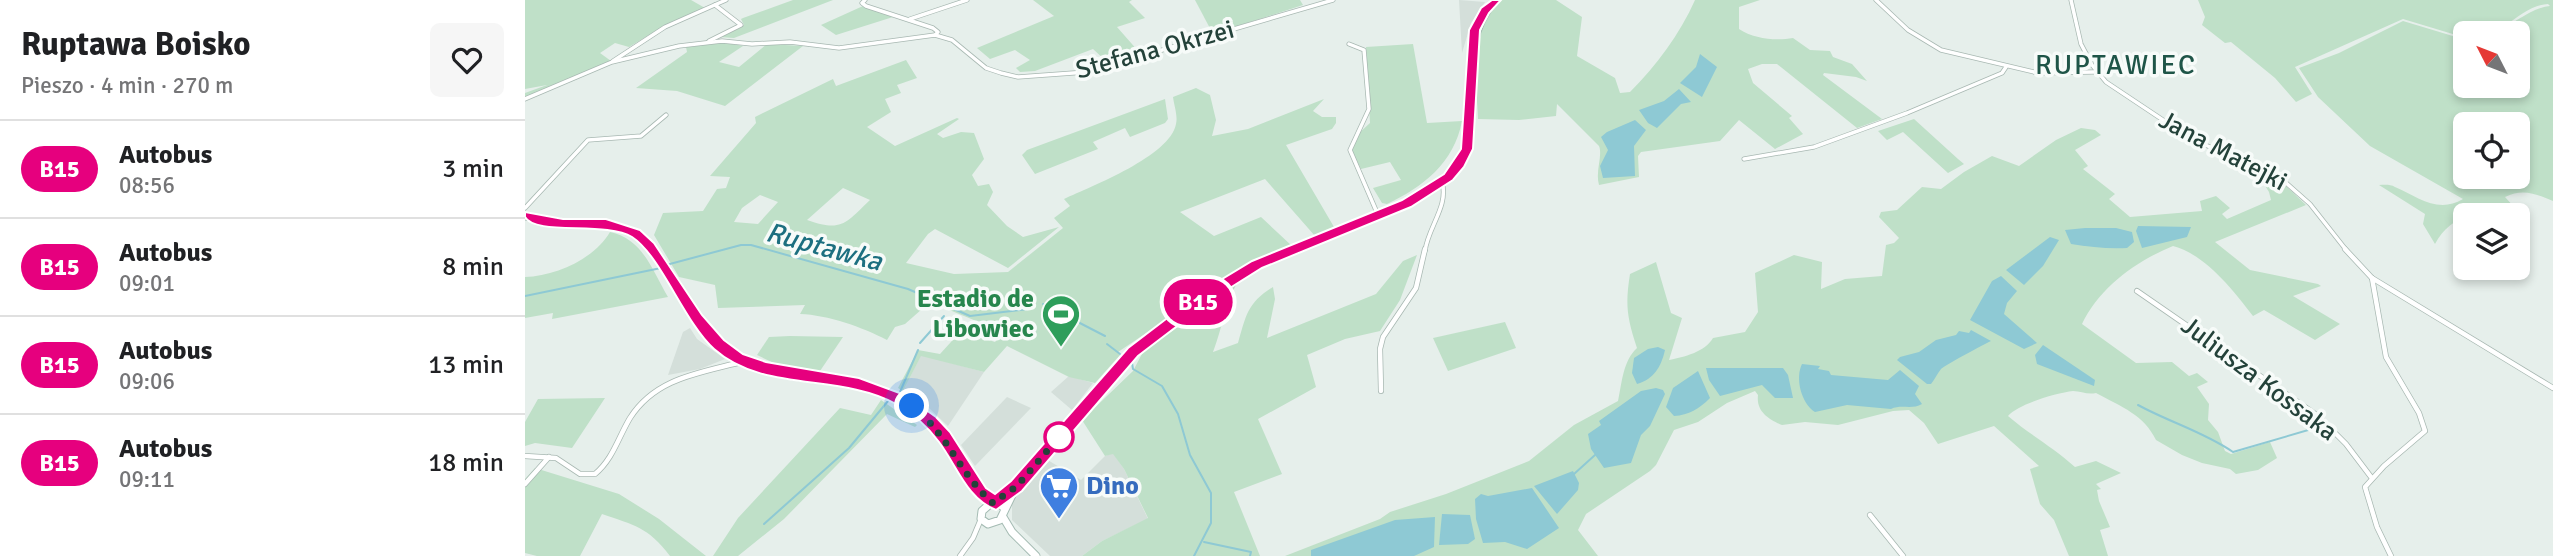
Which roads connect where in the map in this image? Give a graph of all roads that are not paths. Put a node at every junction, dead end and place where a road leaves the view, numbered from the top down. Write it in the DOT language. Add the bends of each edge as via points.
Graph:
graph roads {
  1 [pos="726,0"];
  2 [pos="865,0"];
  3 [pos="967,0"];
  4 [pos="1333,0"];
  5 [pos="1496,0"];
  6 [pos="1876,0"];
  7 [pos="2071,0"];
  8 [pos="716,2"];
  9 [pos="909,19"];
  10 [pos="935,35"];
  11 [pos="706,42"];
  12 [pos="1349,44"];
  13 [pos="612,62"];
  14 [pos="2006,67"];
  15 [pos="2095,72"];
  16 [pos="525,99"];
  17 [pos="666,115"];
  18 [pos="1744,159"];
  19 [pos="1442,182"];
  20 [pos="525,208"];
  21 [pos="1378,215"];
  22 [pos="525,217"];
  23 [pos="2372,278"];
  24 [pos="2137,291"];
  25 [pos="745,361"];
  26 [pos="2553,388"];
  27 [pos="1381,391"];
  28 [pos="525,456"];
  29 [pos="549,457"];
  30 [pos="2371,477"];
  31 [pos="525,484"];
  32 [pos="1017,486"];
  33 [pos="981,493"];
  34 [pos="995,503"];
  35 [pos="985,508"];
  36 [pos="1004,513"];
  37 [pos="1870,515"];
  38 [pos="988,522"];
  39 [pos="1012,532"];
  40 [pos="960,556"];
  41 [pos="1036,556"];
  42 [pos="1903,556"];
  43 [pos="2391,556"];
  1 -- 8 [label="street"];
  2 -- 9 [label="street, Stefana Okrzei" via="866,6"];
  3 -- 9 [label="street"];
  4 -- 10 [label="street, Stefana Okrzei" via="1075,74 1018,77 994,71 952,40"];
  5 -- 19 [label="street" via="1475,30 1467,149"];
  6 -- 14 [label="street" via="1925,43"];
  7 -- 15 [label="street, Jana Matejki"];
  8 -- 11 [label="street" via="741,25"];
  8 -- 13 [label="street" via="665,27"];
  9 -- 10 [label="street, Stefana Okrzei" via="933,28"];
  10 -- 11 [label="street" via="839,48 790,41"];
  11 -- 13 [label="street"];
  12 -- 21 [label="street" via="1364,50 1369,109 1350,150"];
  13 -- 16 [label="street"];
  14 -- 15 [label="street" via="2038,73"];
  14 -- 18 [label="street" via="2002,73 1907,113 1814,147"];
  15 -- 23 [label="street, Jana Matejki" via="2193,140 2283,179"];
  17 -- 20 [label="street" via="641,135 588,140"];
  19 -- 21 [label="street"];
  19 -- 27 [label="street" via="1445,193 1426,241 1416,288 1383,337"];
  21 -- 32 [label="street" via="1241,272 1151,336 1114,372"];
  22 -- 25 [label="street" via="629,229 643,239 707,332"];
  23 -- 26 [label="street, Jana Matejki"];
  23 -- 30 [label="street" via="2388,363 2423,419 2425,432"];
  24 -- 30 [label="street, Juliusza Kossaka" via="2318,416"];
  25 -- 29 [label="street" via="652,390 595,474 579,475 563,461"];
  25 -- 33 [label="street" via="779,372 859,384 900,399 939,431"];
  28 -- 29 [label="street"];
  29 -- 31 [label="street"];
  30 -- 43 [label="street" via="2365,487"];
  32 -- 34 [label="street"];
  32 -- 36 [label="street"];
  33 -- 34 [label="street"];
  33 -- 35 [label="street"];
  34 -- 35 [label="street"];
  34 -- 36 [label="street" via="1001,504"];
  35 -- 38 [label="street"];
  36 -- 38 [label="street"];
  36 -- 39 [label="street"];
  37 -- 42 [label="street"];
  38 -- 39 [label="street"];
  38 -- 40 [label="street"];
  39 -- 41 [label="street"];
}
